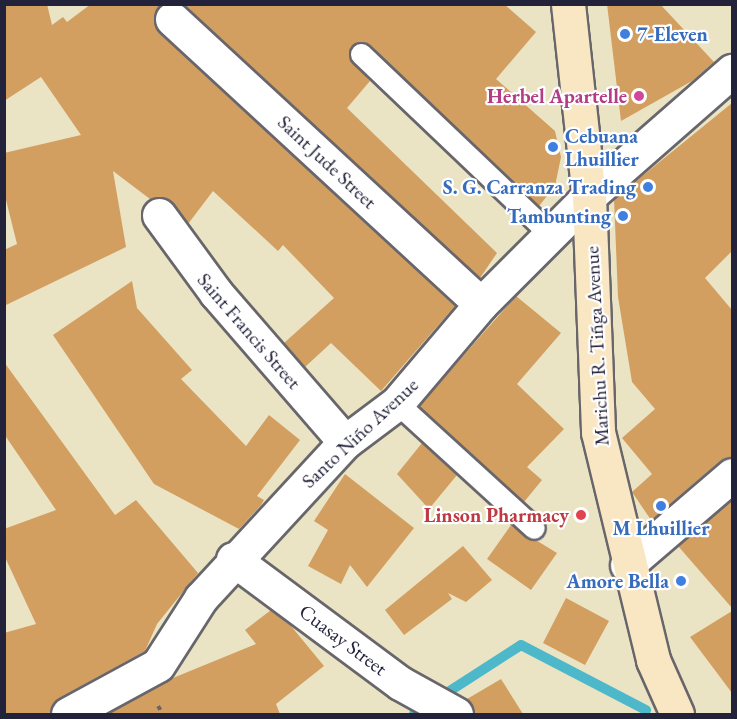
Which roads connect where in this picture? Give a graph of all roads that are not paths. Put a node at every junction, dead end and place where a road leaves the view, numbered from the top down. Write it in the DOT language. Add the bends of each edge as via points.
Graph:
graph roads {
  1 [pos="568,4"];
  2 [pos="172,19"];
  3 [pos="361,54"];
  4 [pos="732,71"];
  5 [pos="589,196"];
  6 [pos="159,215"];
  7 [pos="551,235"];
  8 [pos="481,304"];
  9 [pos="398,403"];
  10 [pos="345,442"];
  11 [pos="732,475"];
  12 [pos="534,528"];
  13 [pos="233,559"];
  14 [pos="627,565"];
  15 [pos="450,711"];
  16 [pos="68,714"];
  17 [pos="677,714"];
  1 -- 5 [label="main road, Marichu R. Tiñga Avenue"];
  2 -- 8 [label="street, Saint Jude Street"];
  3 -- 7 [label="lane"];
  4 -- 5 [label="street, Santo Niño Avenue"];
  5 -- 7 [label="street, Santo Niño Avenue"];
  5 -- 14 [label="main road, Marichu R. Tiñga Avenue" via="598,432"];
  6 -- 10 [label="street, Saint Francis Street" via="216,293"];
  7 -- 8 [label="street, Santo Niño Avenue"];
  8 -- 9 [label="street, Santo Niño Avenue"];
  9 -- 10 [label="street, Santo Niño Avenue"];
  9 -- 12 [label="lane"];
  10 -- 13 [label="street, Santo Niño Avenue"];
  11 -- 14 [label="street"];
  13 -- 15 [label="street, Cuasay Street" via="400,683"];
  13 -- 16 [label="street, Santo Niño Avenue" via="201,598 158,664"];
  14 -- 17 [label="main road, Marichu R. Tiñga Avenue" via="653,660"];
}
